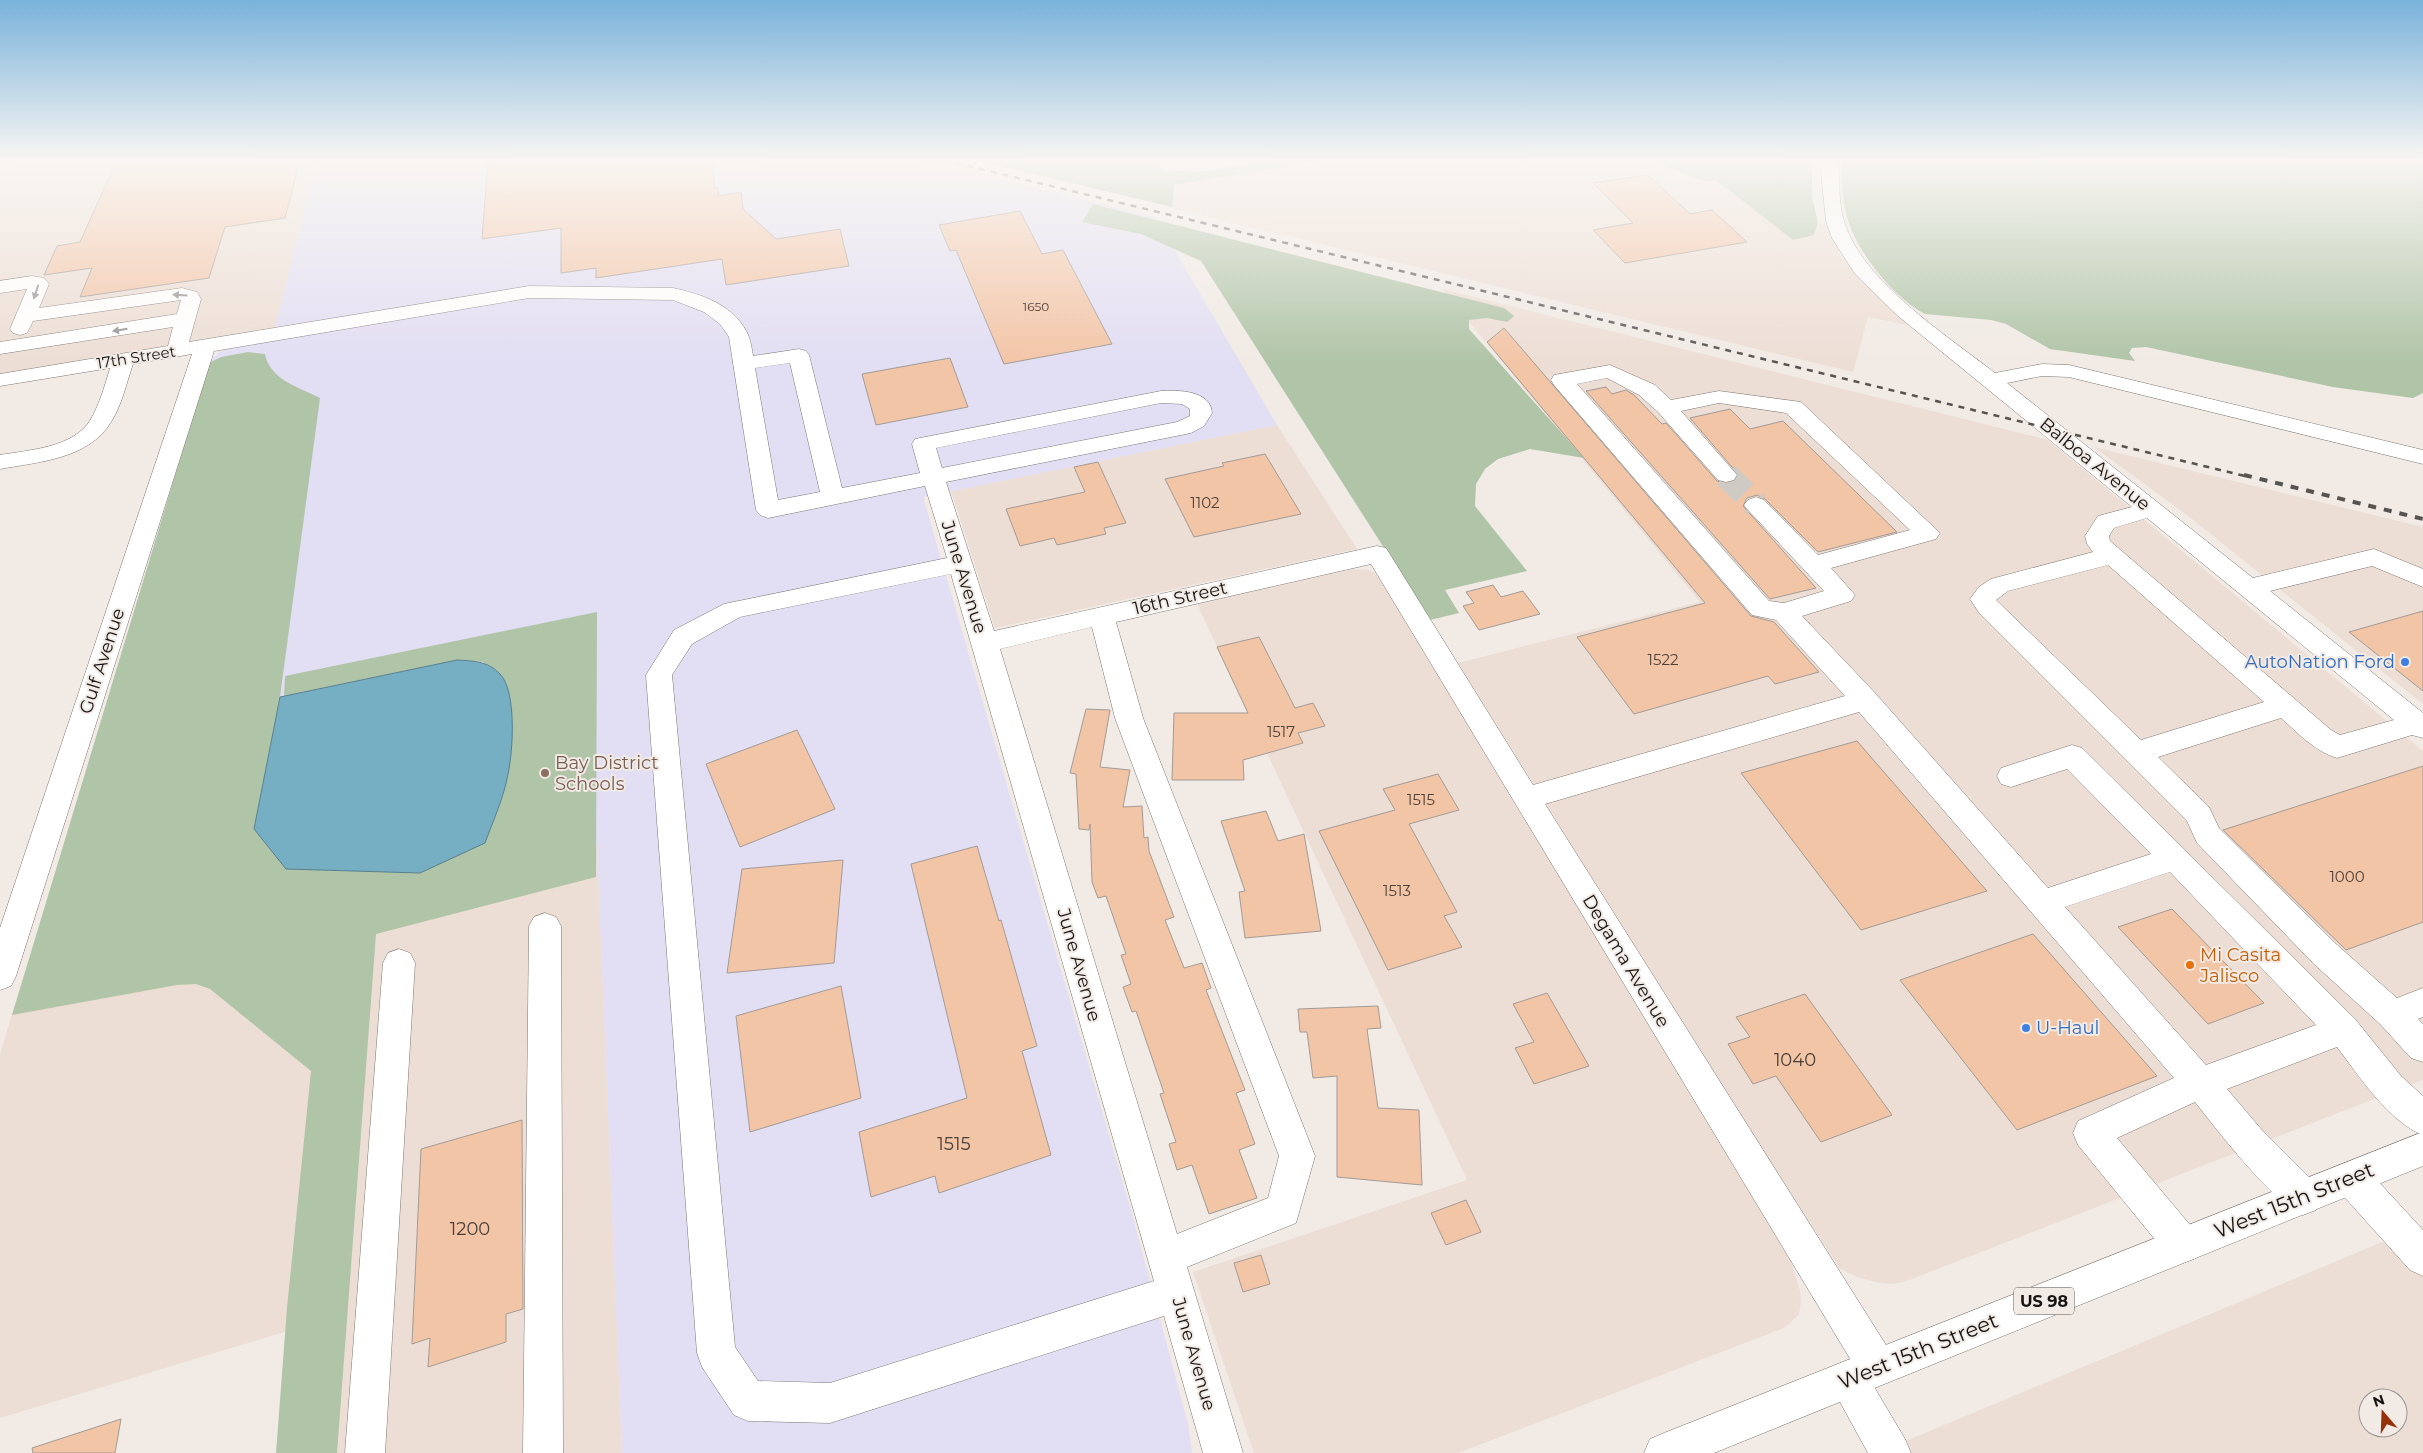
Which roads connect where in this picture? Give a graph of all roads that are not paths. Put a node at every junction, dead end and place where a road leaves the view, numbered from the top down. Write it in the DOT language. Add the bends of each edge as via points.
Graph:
graph roads {
  1 [pos="1838,228"];
  2 [pos="0,287"];
  3 [pos="26,316"];
  4 [pos="185,319"];
  5 [pos="205,346"];
  6 [pos="6,347"];
  7 [pos="177,350"];
  8 [pos="124,359"];
  9 [pos="743,364"];
  10 [pos="0,380"];
  11 [pos="1991,380"];
  12 [pos="1666,407"];
  13 [pos="1044,420"];
  14 [pos="1058,453"];
  15 [pos="2423,457"];
  16 [pos="0,462"];
  17 [pos="1726,475"];
  18 [pos="934,478"];
  19 [pos="833,497"];
  20 [pos="1756,505"];
  21 [pos="2152,510"];
  22 [pos="1377,554"];
  23 [pos="2110,556"];
  24 [pos="960,564"];
  25 [pos="1813,565"];
  26 [pos="2423,579"];
  27 [pos="2249,588"];
  28 [pos="1784,612"];
  29 [pos="1102,616"];
  30 [pos="984,643"];
  31 [pos="1865,700"];
  32 [pos="2285,706"];
  33 [pos="2420,726"];
  34 [pos="2135,753"];
  35 [pos="2012,776"];
  36 [pos="1526,798"];
  37 [pos="2175,858"];
  38 [pos="2043,902"];
  39 [pos="545,926"];
  40 [pos="399,963"];
  41 [pos="0,976"];
  42 [pos="2423,1002"];
  43 [pos="2392,1014"];
  44 [pos="2343,1030"];
  45 [pos="2423,1047"];
  46 [pos="2200,1083"];
  47 [pos="2423,1119"];
  48 [pos="2423,1149"];
  49 [pos="2351,1178"];
  50 [pos="2303,1197"];
  51 [pos="2182,1245"];
  52 [pos="1165,1257"];
  53 [pos="2423,1257"];
  54 [pos="1176,1292"];
  55 [pos="1862,1374"];
  56 [pos="365,1453"];
  57 [pos="543,1453"];
  58 [pos="1223,1453"];
  59 [pos="1664,1453"];
  60 [pos="1891,1453"];
  1 -- 11 [label="main road, Balboa Avenue" via="1859,264 1905,311"];
  2 -- 3 [label="main road, one-way" via="37,282 38,289"];
  4 -- 3 [label="main road, one-way" via="191,299 182,294"];
  3 -- 6 [label="main road"];
  4 -- 6 [label="main road, one-way"];
  4 -- 7 [label="main road"];
  5 -- 7 [label="main road, 17th Street"];
  5 -- 9 [label="main road, 17th Street" via="529,292 654,292 694,299 722,314 739,337"];
  5 -- 41 [label="main road, Gulf Avenue"];
  7 -- 8 [label="main road, 17th Street"];
  8 -- 10 [label="main road, 17th Street"];
  8 -- 16 [label="main road" via="100,424 91,434 50,453"];
  9 -- 19 [label="main road" via="799,355"];
  9 -- 19 [label="main road, 17th Street" via="768,510"];
  11 -- 15 [label="main road" via="2042,370 2069,371"];
  11 -- 21 [label="main road, Balboa Avenue"];
  12 -- 17 [label="main road"];
  12 -- 25 [label="main road" via="1719,397 1793,407 1928,533"];
  12 -- 28 [label="main road" via="1647,390 1610,371 1562,380 1761,609"];
  13 -- 14 [label="main road"];
  13 -- 14 [label="main road" via="1172,396 1189,399 1201,409 1198,420 1186,427"];
  13 -- 18 [label="main road, June Avenue" via="922,444"];
  14 -- 18 [label="main road"];
  18 -- 19 [label="main road"];
  18 -- 24 [label="main road, June Avenue"];
  20 -- 25 [label="main road"];
  21 -- 23 [label="main road" via="2106,522 2097,536 2099,544"];
  21 -- 27 [label="main road, Balboa Avenue"];
  22 -- 29 [label="main road, 16th Street"];
  22 -- 36 [label="main road, Degama Avenue"];
  23 -- 32 [label="main road"];
  23 -- 34 [label="main road" via="2000,585 1983,599"];
  24 -- 30 [label="main road, June Avenue"];
  24 -- 54 [label="main road" via="733,610 683,637 659,675 716,1353 748,1401 830,1403"];
  25 -- 28 [label="main road" via="1842,595"];
  26 -- 27 [label="main road" via="2374,558"];
  27 -- 33 [label="main road, Balboa Avenue"];
  28 -- 31 [label="main road"];
  29 -- 30 [label="main road, 16th Street"];
  29 -- 52 [label="main road" via="1128,718 1298,1156 1283,1210"];
  30 -- 52 [label="main road, June Avenue"];
  31 -- 36 [label="main road"];
  31 -- 38 [label="main road"];
  32 -- 33 [label="main road" via="2337,746"];
  32 -- 34 [label="main road"];
  34 -- 43 [label="main road" via="2198,816 2207,835 2325,954"];
  35 -- 37 [label="main road" via="2072,756"];
  36 -- 55 [label="main road, Degama Avenue"];
  37 -- 38 [label="main road"];
  37 -- 44 [label="main road"];
  38 -- 46 [label="main road"];
  39 -- 57 [label="main road"];
  40 -- 56 [label="main road"];
  42 -- 43 [label="main road"];
  43 -- 45 [label="main road"];
  44 -- 46 [label="main road"];
  44 -- 47 [label="main road" via="2389,1087"];
  46 -- 50 [label="main road" via="2249,1141"];
  46 -- 51 [label="main road" via="2090,1134"];
  48 -- 49 [label="main road, West 15th Street / US 98"];
  49 -- 50 [label="main road, West 15th Street / US 98"];
  49 -- 53 [label="main road"];
  50 -- 51 [label="main road, West 15th Street / US 98"];
  51 -- 55 [label="main road, West 15th Street / US 98"];
  52 -- 54 [label="main road, June Avenue"];
  54 -- 58 [label="main road, June Avenue"];
  55 -- 59 [label="main road, West 15th Street / US 98"];
  55 -- 60 [label="main road, Degama Avenue"];
}
